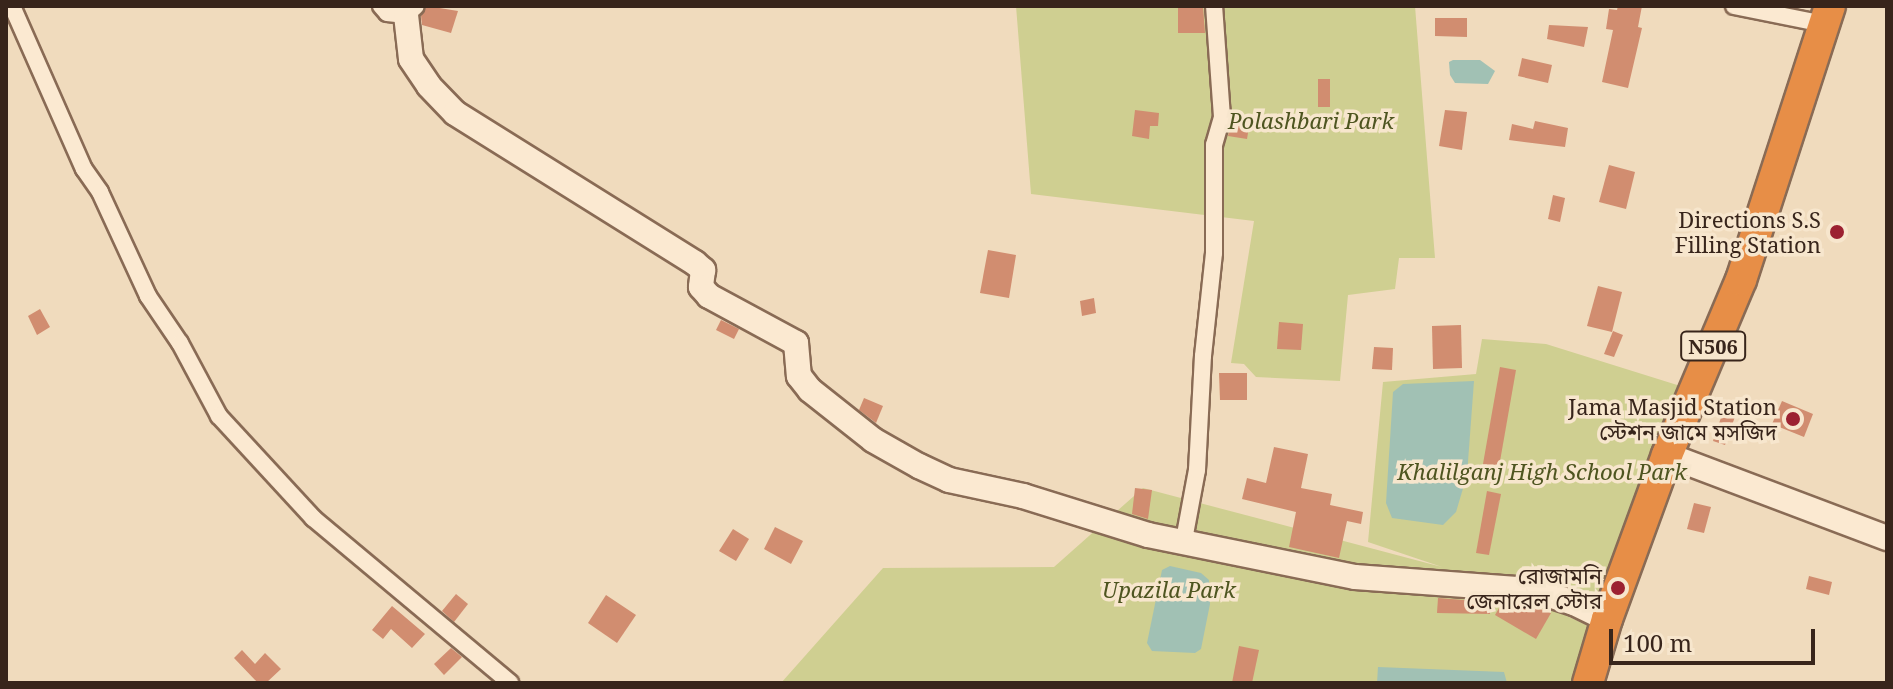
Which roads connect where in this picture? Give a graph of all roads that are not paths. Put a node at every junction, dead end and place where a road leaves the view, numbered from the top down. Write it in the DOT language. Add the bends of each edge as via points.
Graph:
graph roads {
  1 [pos="12,6"];
  2 [pos="381,6"];
  3 [pos="1214,6"];
  4 [pos="1734,6"];
  5 [pos="411,11"];
  6 [pos="1827,15"];
  7 [pos="1667,455"];
  8 [pos="1887,538"];
  9 [pos="1184,540"];
  10 [pos="1607,619"];
  11 [pos="510,683"];
  12 [pos="1588,683"];
  1 -- 11 [label="street" via="84,169 148,296 219,416 313,518"];
  2 -- 5 [label="street" via="387,13"];
  3 -- 9 [label="street" via="1222,117 1214,156 1214,253 1197,470"];
  4 -- 6 [label="street"];
  5 -- 9 [label="street" via="411,59 455,113 695,263 703,270 701,287 709,296 796,343 799,376 810,390 873,440 949,480 1023,496 1148,535"];
  6 -- 7 [label="highway, N506" via="1741,280"];
  7 -- 8 [label="street"];
  7 -- 10 [label="highway, N506"];
  9 -- 10 [label="street" via="1355,577 1534,590"];
  10 -- 12 [label="highway, N506"];
}
